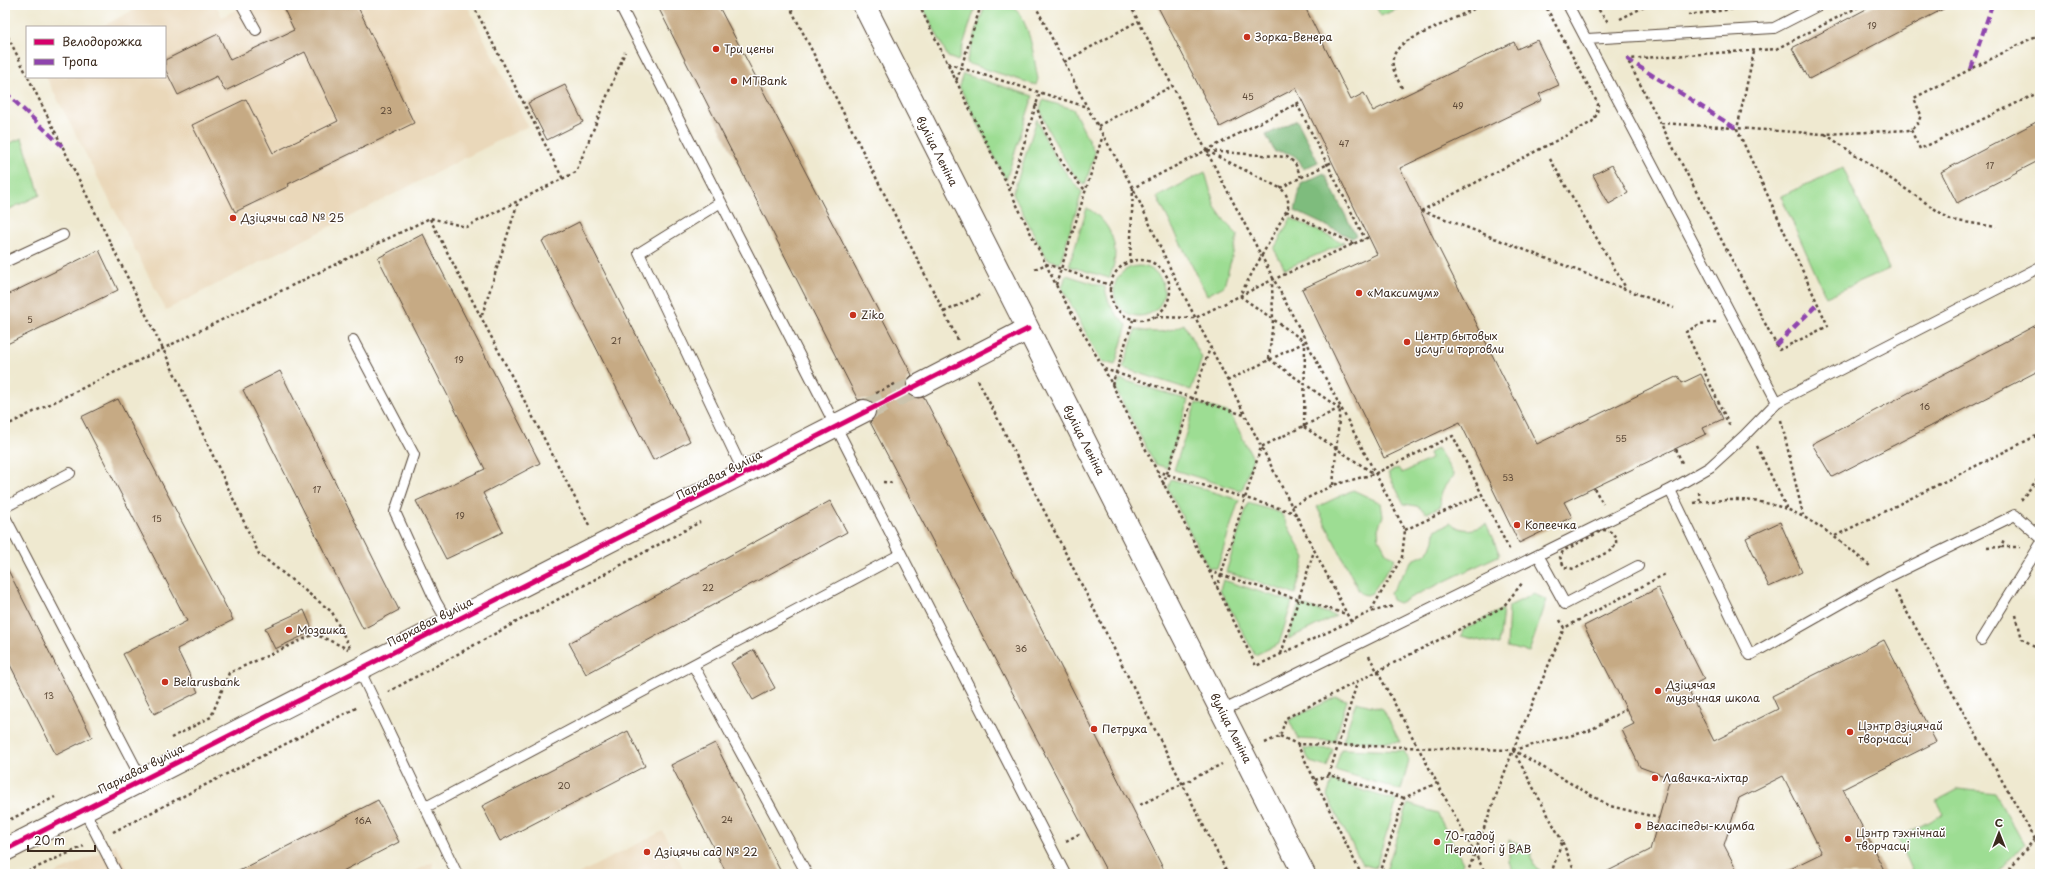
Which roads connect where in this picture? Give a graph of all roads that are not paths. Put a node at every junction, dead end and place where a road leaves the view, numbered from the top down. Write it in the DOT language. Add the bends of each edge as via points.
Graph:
graph roads {
  1 [pos="242,5"];
  2 [pos="620,5"];
  3 [pos="864,5"];
  4 [pos="1568,5"];
  5 [pos="1819,5"];
  6 [pos="256,30"];
  7 [pos="1587,39"];
  8 [pos="721,202"];
  9 [pos="63,235"];
  10 [pos="5,262"];
  11 [pos="2040,267"];
  12 [pos="1028,329"];
  13 [pos="353,340"];
  14 [pos="918,386"];
  15 [pos="1777,402"];
  16 [pos="864,412"];
  17 [pos="836,426"];
  18 [pos="70,473"];
  19 [pos="744,473"];
  20 [pos="1670,490"];
  21 [pos="5,507"];
  22 [pos="5,517"];
  23 [pos="2040,537"];
  24 [pos="2040,545"];
  25 [pos="901,554"];
  26 [pos="1538,555"];
  27 [pos="1638,566"];
  28 [pos="449,624"];
  29 [pos="1982,640"];
  30 [pos="692,665"];
  31 [pos="359,669"];
  32 [pos="1222,711"];
  33 [pos="142,780"];
  34 [pos="426,807"];
  35 [pos="84,810"];
  36 [pos="5,850"];
  37 [pos="117,874"];
  38 [pos="457,874"];
  39 [pos="807,874"];
  40 [pos="1065,874"];
  41 [pos="1304,874"];
  1 -- 6 [label="lane"];
  2 -- 8 [label="lane"];
  3 -- 12 [label="street, вуліца Леніна"];
  4 -- 7 [label="lane"];
  5 -- 7 [label="lane" via="1774,28"];
  7 -- 15 [label="lane" via="1627,120"];
  8 -- 17 [label="lane"];
  8 -- 19 [label="lane" via="639,253"];
  9 -- 10 [label="lane"];
  11 -- 15 [label="lane"];
  12 -- 14 [label="street"];
  12 -- 32 [label="street, вуліца Леніна"];
  13 -- 28 [label="lane" via="414,455 395,512 436,602"];
  15 -- 20 [label="lane" via="1710,467"];
  16 -- 17 [label="street, Паркавая вуліца"];
  17 -- 19 [label="street, Паркавая вуліца"];
  17 -- 25 [label="lane"];
  18 -- 21 [label="lane"];
  19 -- 28 [label="street, Паркавая вуліца"];
  20 -- 23 [label="lane" via="1750,655 1888,577 2015,515"];
  20 -- 26 [label="lane"];
  22 -- 33 [label="lane"];
  24 -- 29 [label="lane"];
  25 -- 30 [label="lane"];
  25 -- 40 [label="lane"];
  26 -- 27 [label="lane" via="1565,604"];
  26 -- 32 [label="lane"];
  28 -- 31 [label="street, Паркавая вуліца"];
  30 -- 34 [label="lane"];
  30 -- 39 [label="lane"];
  31 -- 33 [label="street, Паркавая вуліца"];
  31 -- 34 [label="lane"];
  32 -- 41 [label="street, вуліца Леніна"];
  33 -- 35 [label="street, Паркавая вуліца"];
  34 -- 38 [label="lane"];
  35 -- 36 [label="street, Паркавая вуліца"];
  35 -- 37 [label="lane"];
}
